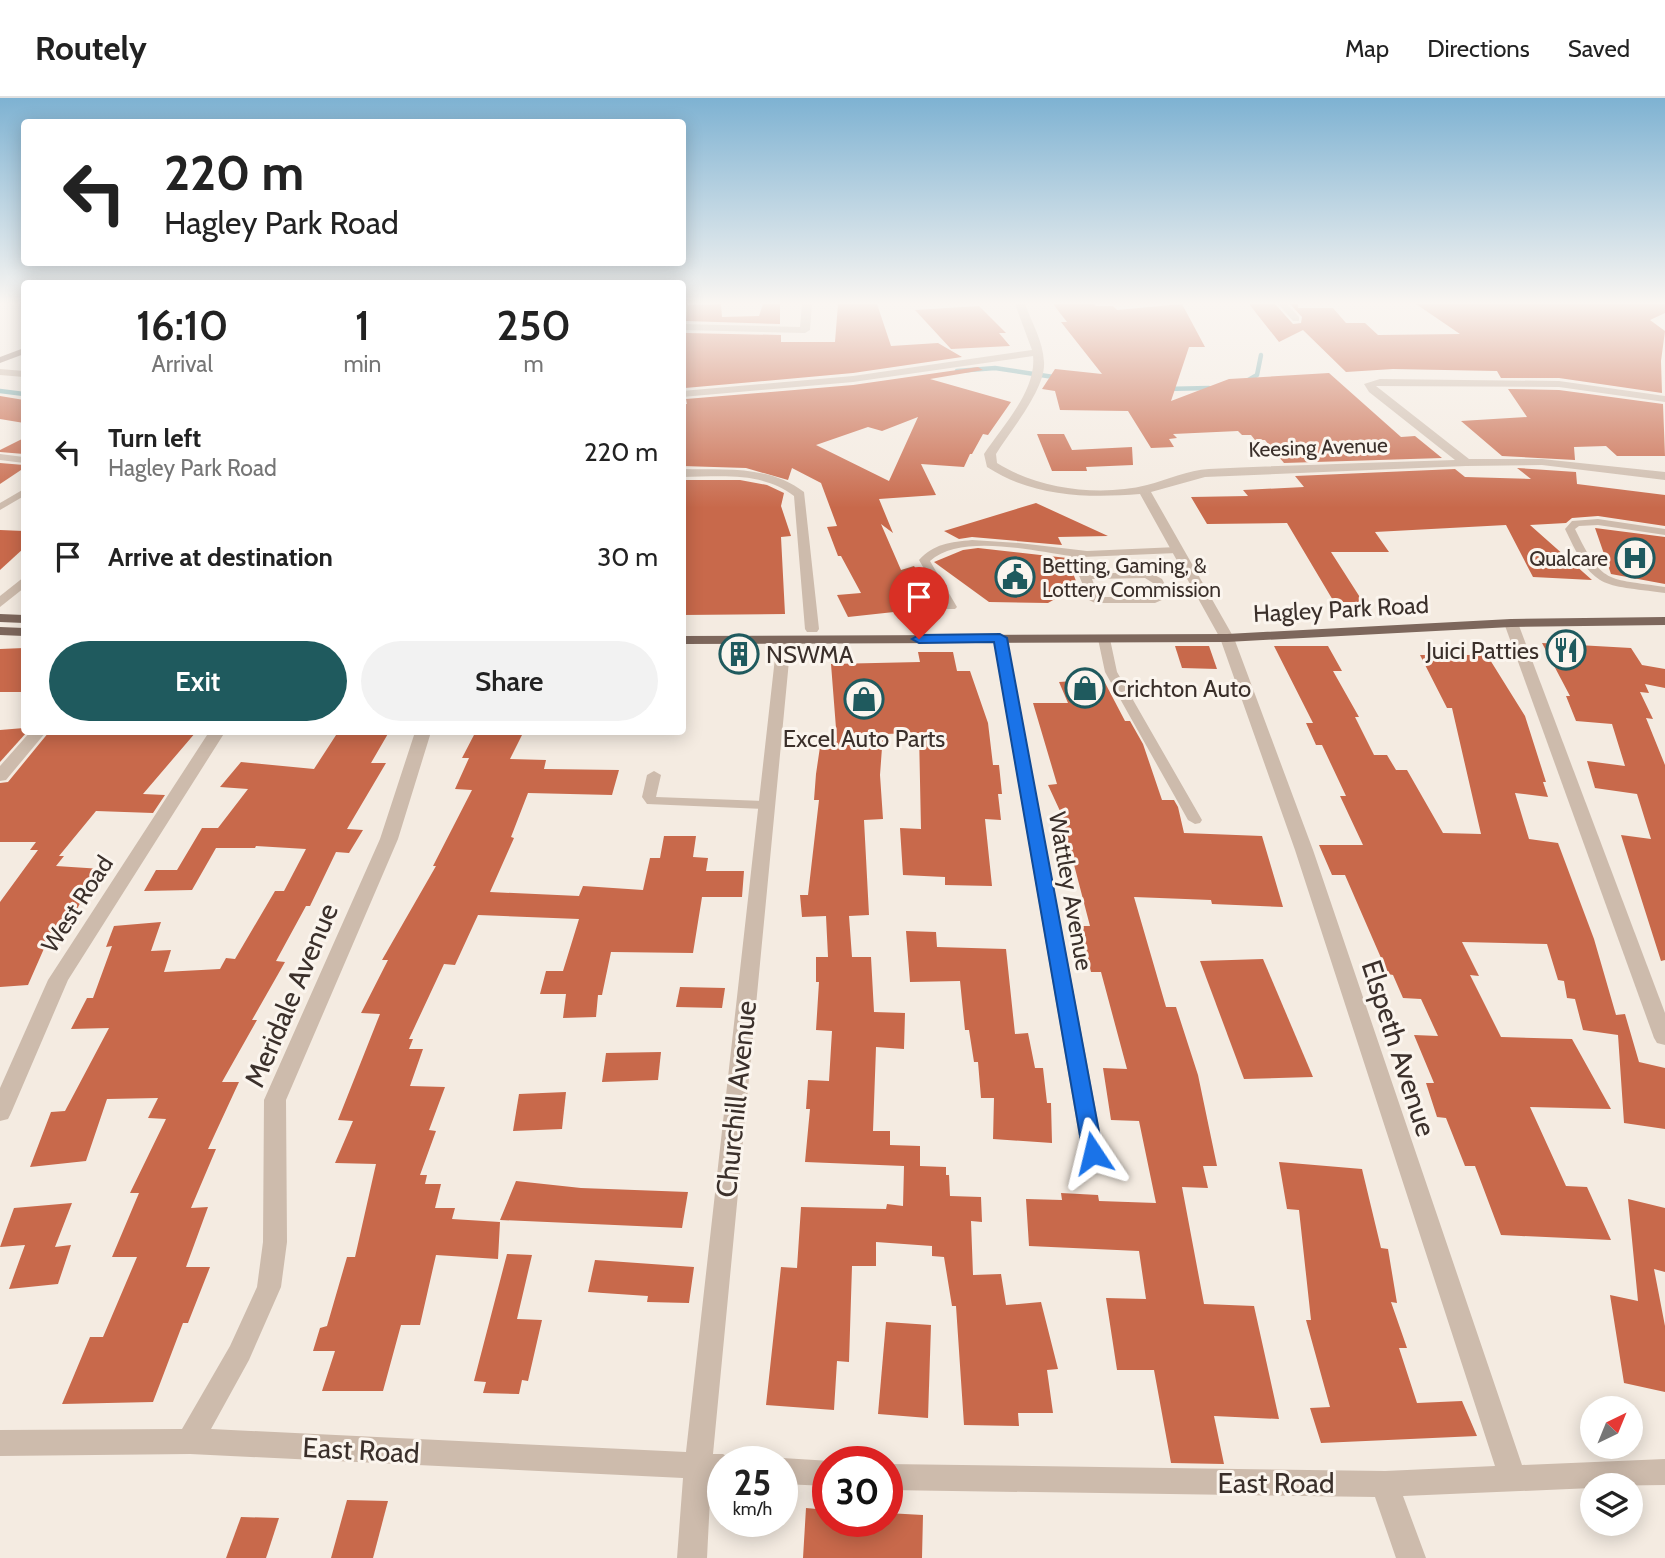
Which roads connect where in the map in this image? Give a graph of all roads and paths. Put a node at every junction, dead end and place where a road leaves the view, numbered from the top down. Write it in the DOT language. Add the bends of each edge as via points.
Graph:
graph roads {
  1 [pos="2,372"];
  2 [pos="896,372"];
  3 [pos="1037,372"];
  4 [pos="21,374"];
  5 [pos="686,394"];
  6 [pos="1665,399"];
  7 [pos="0,457"];
  8 [pos="21,460"];
  9 [pos="1466,463"];
  10 [pos="686,473"];
  11 [pos="1665,476"];
  12 [pos="1144,490"];
  13 [pos="21,494"];
  14 [pos="0,507"];
  15 [pos="1665,532"];
  16 [pos="1177,550"];
  17 [pos="1076,554"];
  18 [pos="1085,576"];
  19 [pos="21,583"];
  20 [pos="1665,590"];
  21 [pos="1,600"];
  22 [pos="951,607"];
  23 [pos="1665,611"];
  24 [pos="21,620"];
  25 [pos="1665,621"];
  26 [pos="1511,622"];
  27 [pos="0,629"];
  28 [pos="686,629"];
  29 [pos="812,629"];
  30 [pos="21,632"];
  31 [pos="1224,633"];
  32 [pos="1000,638"];
  33 [pos="1104,639"];
  34 [pos="686,640"];
  35 [pos="784,640"];
  36 [pos="35,735"];
  37 [pos="215,735"];
  38 [pos="422,735"];
  39 [pos="654,775"];
  40 [pos="0,776"];
  41 [pos="766,805"];
  42 [pos="1195,820"];
  43 [pos="1664,1038"];
  44 [pos="0,1113"];
  45 [pos="1093,1153"];
  46 [pos="190,1441"];
  47 [pos="1,1445"];
  48 [pos="712,1446"];
  49 [pos="707,1467"];
  50 [pos="1665,1472"];
  51 [pos="903,1477"];
  52 [pos="1512,1477"];
  53 [pos="707,1482"];
  54 [pos="1385,1484"];
  55 [pos="692,1558"];
  56 [pos="1411,1558"];
  1 -- 4 [label="street"];
  2 -- 5 [label="street"];
  3 -- 12 [label="street, Keesing Avenue" via="990,454 990,465 1010,477 1064,491"];
  6 -- 9 [label="street" via="1567,384 1369,384"];
  7 -- 8 [label="street"];
  9 -- 11 [label="street, Keesing Avenue" via="1542,462"];
  9 -- 12 [label="street, Keesing Avenue" via="1203,473"];
  10 -- 29 [label="street" via="775,478 800,495"];
  12 -- 16 [label="street"];
  13 -- 14 [label="lane"];
  15 -- 20 [label="lane" via="1598,522 1576,523 1570,528 1592,572 1603,580"];
  16 -- 17 [label="lane"];
  16 -- 31 [label="street"];
  17 -- 18 [label="lane"];
  17 -- 22 [label="lane" via="1021,545 966,544 927,554 924,560"];
  18 -- 18 [label="lane" via="1098,601 1165,596 1158,581 1147,575"];
  19 -- 21 [label="street"];
  23 -- 31 [label="main road, Hagley Park Road" via="1520,613"];
  24 -- 27 [label="main road"];
  25 -- 26 [label="main road, Hagley Park Road"];
  26 -- 31 [label="main road, Hagley Park Road"];
  26 -- 43 [label="street"];
  27 -- 30 [label="main road"];
  28 -- 29 [label="main road, Hagley Park Road"];
  29 -- 31 [label="main road, Hagley Park Road"];
  31 -- 33 [label="main road, Hagley Park Road"];
  31 -- 52 [label="street, Elspeth Avenue" via="1304,850"];
  32 -- 33 [label="main road, Hagley Park Road"];
  32 -- 35 [label="main road, Hagley Park Road"];
  32 -- 45 [label="street, Wattley Avenue"];
  33 -- 42 [label="lane" via="1111,672"];
  34 -- 35 [label="main road, Hagley Park Road"];
  35 -- 41 [label="street, Churchill Avenue"];
  36 -- 40 [label="street"];
  37 -- 44 [label="street, West Road" via="58,980"];
  38 -- 46 [label="street, Meridale Avenue" via="384,850 275,1100 275,1242 269,1287 240,1352"];
  39 -- 41 [label="lane" via="649,797 653,801"];
  41 -- 48 [label="street, Churchill Avenue"];
  46 -- 47 [label="street, East Road"];
  46 -- 49 [label="street, East Road"];
  50 -- 52 [label="street, East Road"];
  51 -- 54 [label="street, East Road"];
  52 -- 54 [label="street, East Road"];
  53 -- 55 [label="street, Churchill Avenue"];
  54 -- 56 [label="street"];
}
